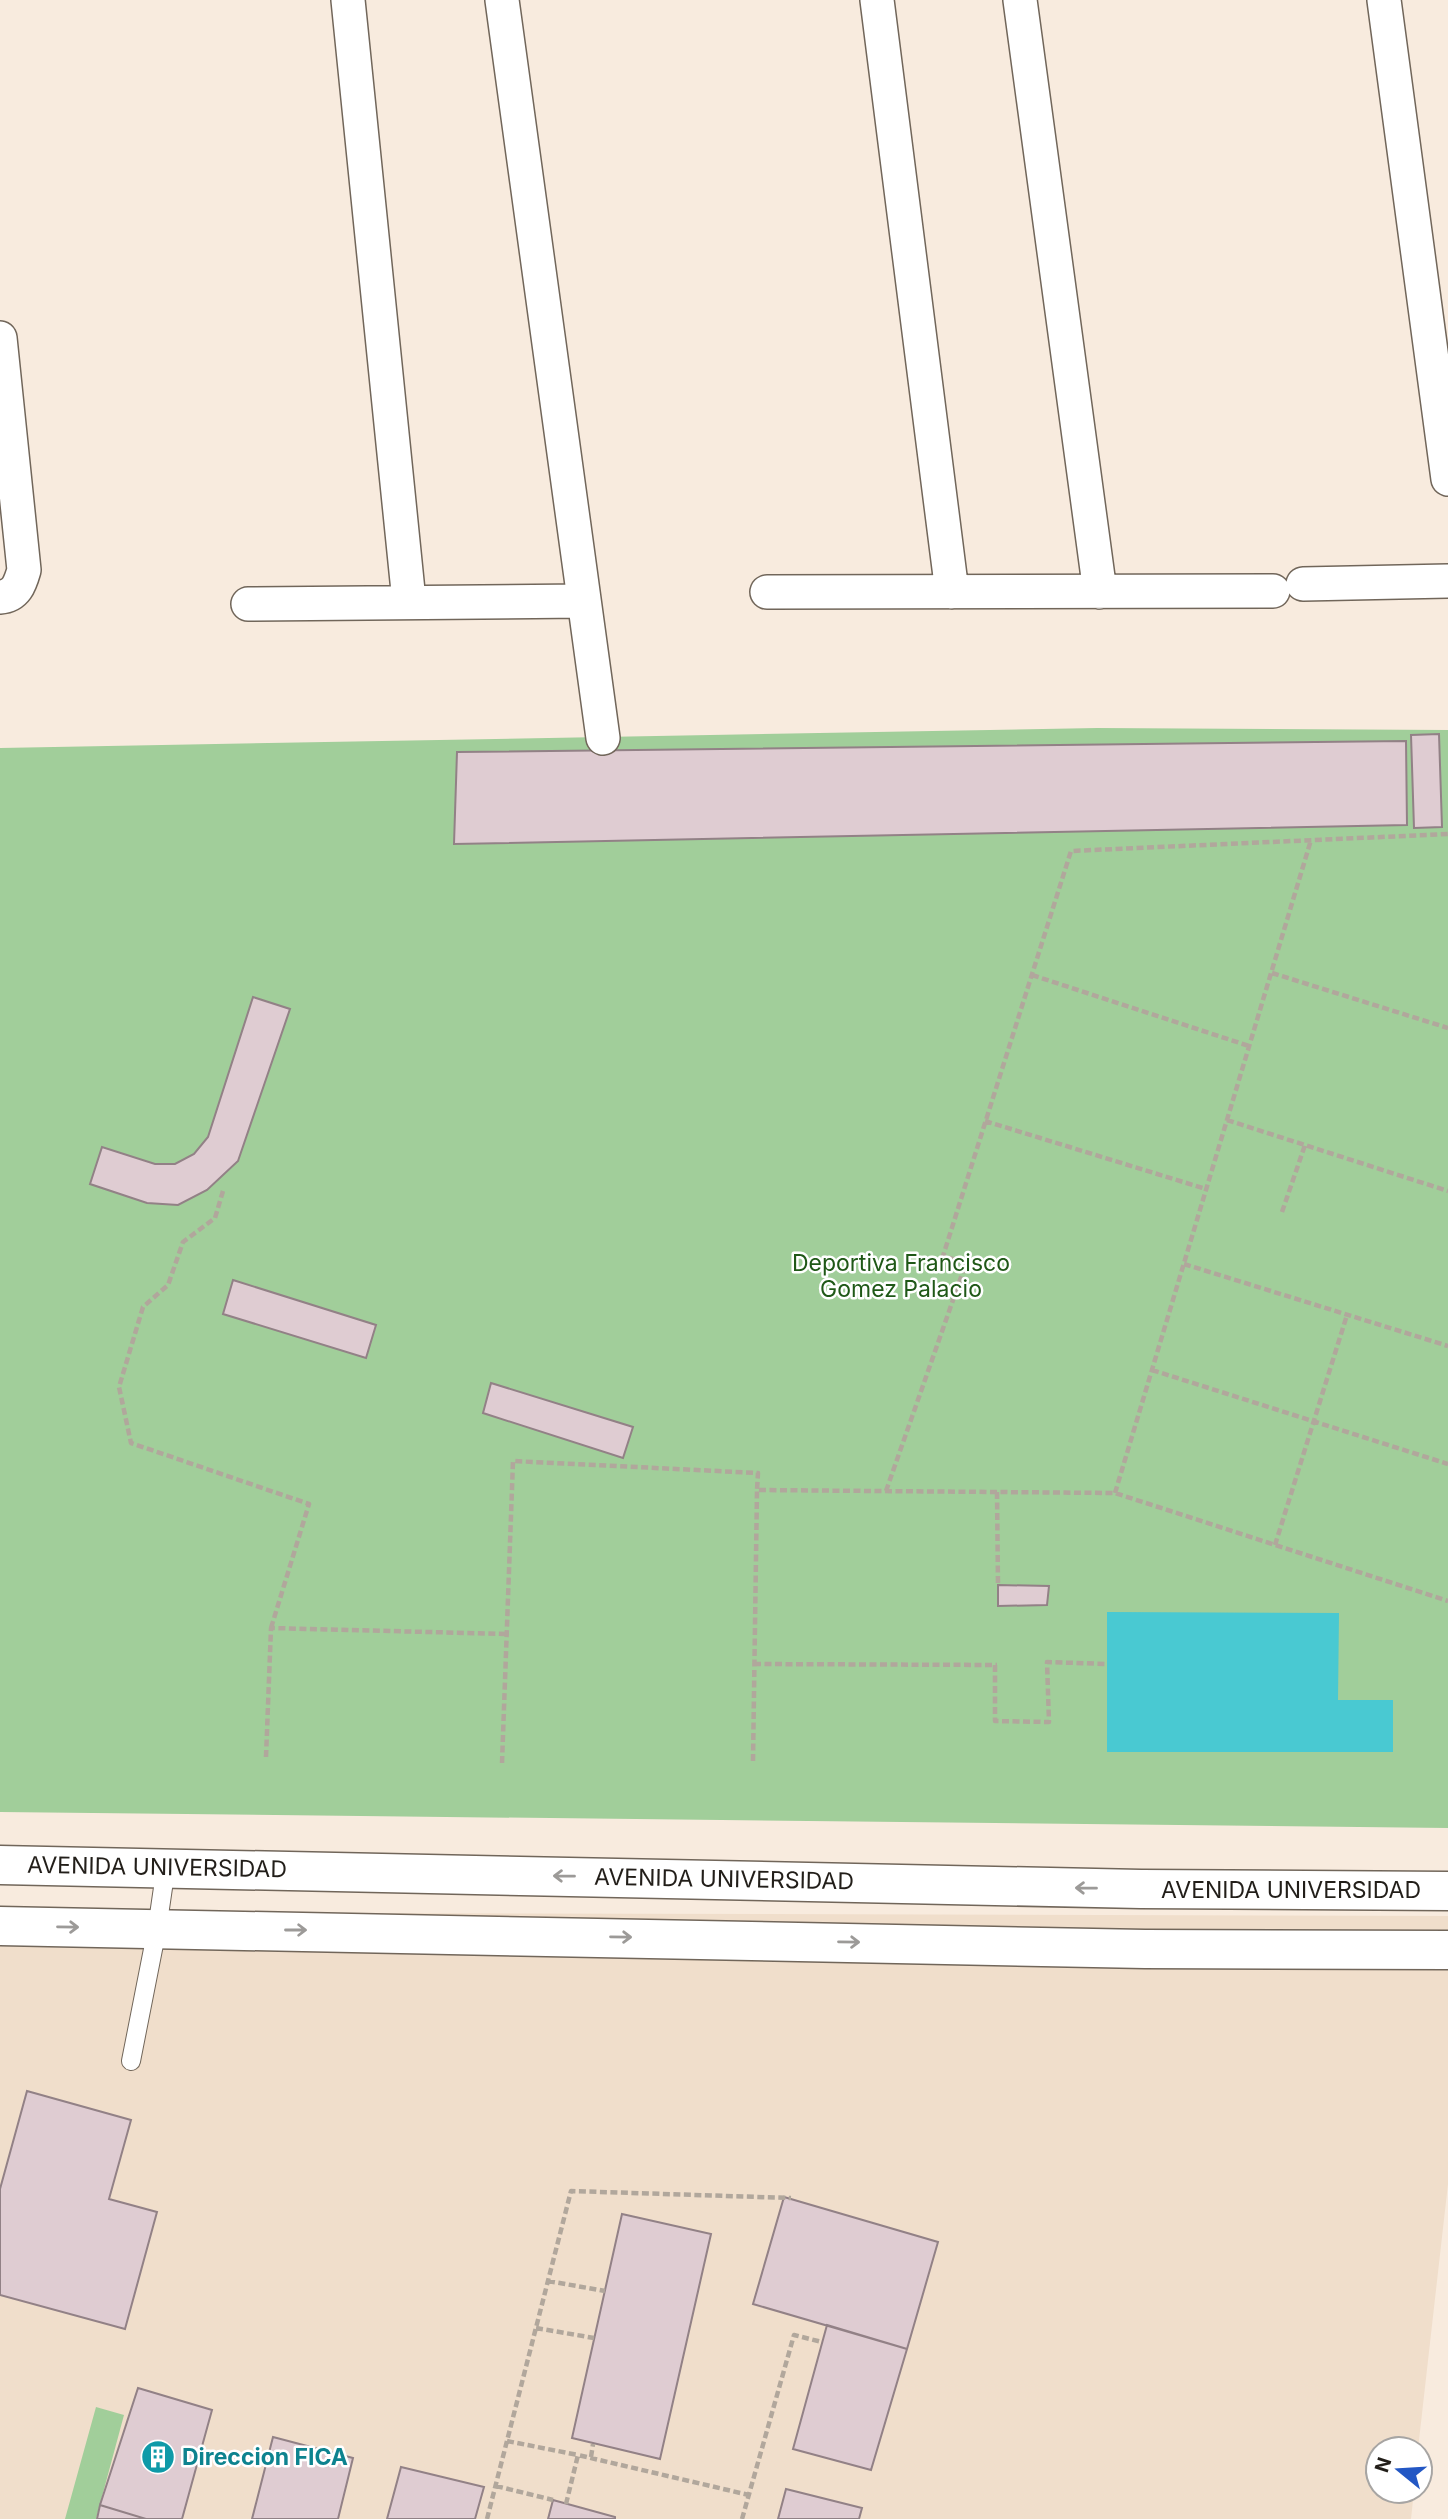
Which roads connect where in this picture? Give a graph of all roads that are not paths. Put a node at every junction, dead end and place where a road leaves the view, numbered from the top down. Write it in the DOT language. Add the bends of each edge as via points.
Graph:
graph roads {
  1 [pos="348,0"];
  2 [pos="502,0"];
  3 [pos="877,0"];
  4 [pos="1020,0"];
  5 [pos="1384,0"];
  6 [pos="0,338"];
  7 [pos="1448,479"];
  8 [pos="1448,581"];
  9 [pos="767,592"];
  10 [pos="952,592"];
  11 [pos="1100,592"];
  12 [pos="0,597"];
  13 [pos="409,601"];
  14 [pos="584,601"];
  15 [pos="248,604"];
  16 [pos="603,738"];
  17 [pos="0,1865"];
  18 [pos="166,1867"];
  19 [pos="332,1870"];
  20 [pos="1141,1889"];
  21 [pos="1448,1891"];
  22 [pos="0,1926"];
  23 [pos="157,1929"];
  24 [pos="334,1930"];
  25 [pos="1145,1949"];
  26 [pos="1448,1950"];
  27 [pos="131,2061"];
  1 -- 13 [label="street"];
  2 -- 14 [label="street"];
  3 -- 10 [label="street"];
  4 -- 11 [label="street"];
  5 -- 7 [label="street"];
  6 -- 12 [label="street" via="24,570 19,587 8,597"];
  8 -- 11 [label="street"];
  9 -- 10 [label="street"];
  10 -- 11 [label="street"];
  13 -- 14 [label="street"];
  13 -- 15 [label="street"];
  14 -- 16 [label="street"];
  17 -- 18 [label="street, AVENIDA UNIVERSIDAD"];
  18 -- 19 [label="street, AVENIDA UNIVERSIDAD"];
  18 -- 23 [label="lane"];
  20 -- 19 [label="street, AVENIDA UNIVERSIDAD, one-way"];
  19 -- 24 [label="street"];
  20 -- 21 [label="street, AVENIDA UNIVERSIDAD"];
  20 -- 25 [label="street"];
  22 -- 23 [label="street, one-way"];
  23 -- 24 [label="street, one-way"];
  23 -- 27 [label="lane"];
  24 -- 25 [label="street, one-way"];
  25 -- 26 [label="street"];
}
